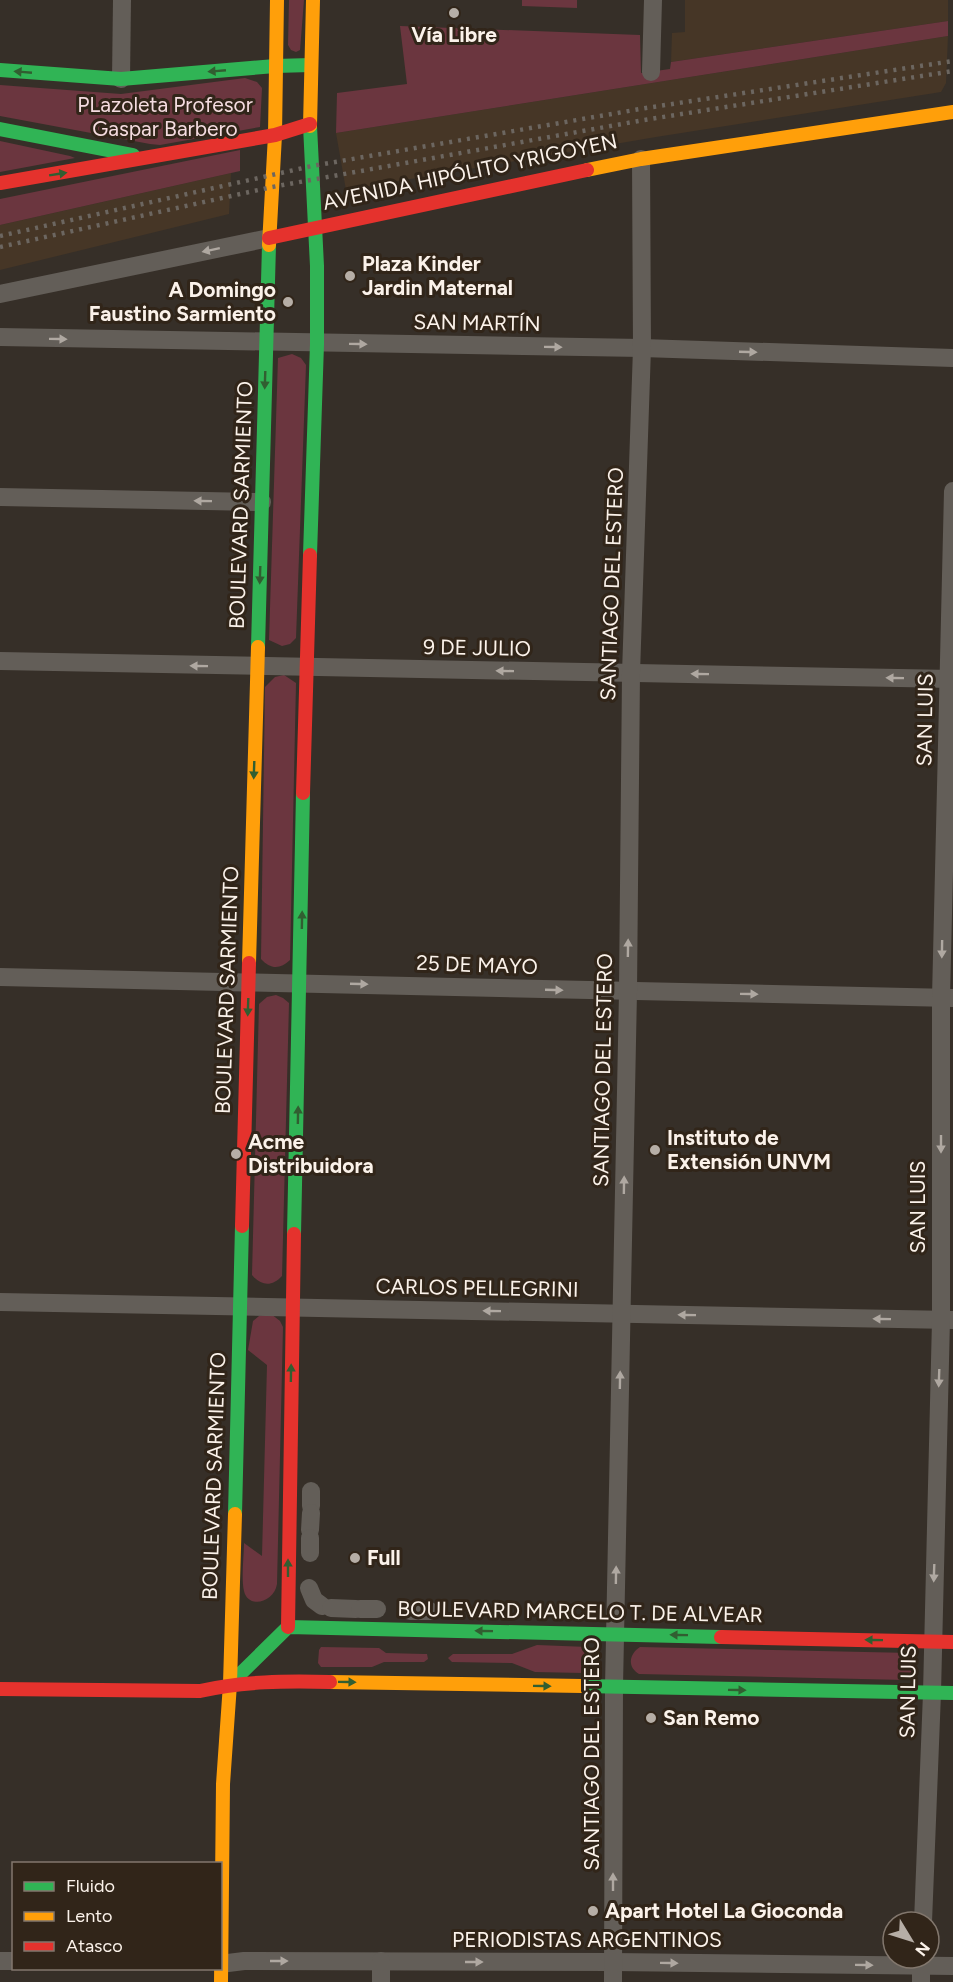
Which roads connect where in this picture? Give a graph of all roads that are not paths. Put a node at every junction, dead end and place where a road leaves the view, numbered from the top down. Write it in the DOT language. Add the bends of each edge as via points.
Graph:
graph roads {
  1 [pos="122,0"];
  2 [pos="277,0"];
  3 [pos="313,0"];
  4 [pos="653,0"];
  5 [pos="311,65"];
  6 [pos="275,66"];
  7 [pos="0,70"];
  8 [pos="651,72"];
  9 [pos="121,79"];
  10 [pos="953,112"];
  11 [pos="310,124"];
  12 [pos="0,129"];
  13 [pos="275,135"];
  14 [pos="147,158"];
  15 [pos="641,159"];
  16 [pos="0,183"];
  17 [pos="315,227"];
  18 [pos="269,238"];
  19 [pos="0,294"];
  20 [pos="0,338"];
  21 [pos="266,343"];
  22 [pos="317,344"];
  23 [pos="642,348"];
  24 [pos="953,358"];
  25 [pos="953,491"];
  26 [pos="0,497"];
  27 [pos="262,502"];
  28 [pos="0,662"];
  29 [pos="257,667"];
  30 [pos="306,667"];
  31 [pos="631,673"];
  32 [pos="950,679"];
  33 [pos="0,977"];
  34 [pos="249,981"];
  35 [pos="301,983"];
  36 [pos="628,992"];
  37 [pos="947,998"];
  38 [pos="0,1302"];
  39 [pos="240,1307"];
  40 [pos="293,1308"];
  41 [pos="621,1313"];
  42 [pos="947,1320"];
  43 [pos="309,1588"];
  44 [pos="364,1609"];
  45 [pos="410,1611"];
  46 [pos="430,1611"];
  47 [pos="288,1627"];
  48 [pos="615,1634"];
  49 [pos="932,1642"];
  50 [pos="953,1642"];
  51 [pos="177,1677"];
  52 [pos="230,1684"];
  53 [pos="614,1687"];
  54 [pos="0,1689"];
  55 [pos="932,1693"];
  56 [pos="953,1693"];
  57 [pos="222,1905"];
  58 [pos="923,1910"];
  59 [pos="381,1961"];
  60 [pos="613,1962"];
  61 [pos="222,1965"];
  62 [pos="881,1968"];
  63 [pos="381,1982"];
  64 [pos="613,1982"];
  1 -- 9 [label="street"];
  2 -- 6 [label="main road, BOULEVARD SARMIENTO"];
  3 -- 5 [label="main road"];
  4 -- 8 [label="street"];
  5 -- 6 [label="main road"];
  5 -- 11 [label="main road"];
  6 -- 9 [label="main road, one-way"];
  6 -- 13 [label="main road, BOULEVARD SARMIENTO"];
  9 -- 7 [label="main road, one-way"];
  10 -- 15 [label="main road, AVENIDA HIPÓLITO YRIGOYEN"];
  11 -- 13 [label="main road"];
  11 -- 17 [label="main road"];
  12 -- 14 [label="main road"];
  13 -- 14 [label="main road"];
  13 -- 18 [label="main road, BOULEVARD SARMIENTO"];
  16 -- 14 [label="main road, one-way"];
  15 -- 17 [label="main road, AVENIDA HIPÓLITO YRIGOYEN"];
  15 -- 23 [label="street, SANTIAGO DEL ESTERO"];
  17 -- 18 [label="main road, AVENIDA HIPÓLITO YRIGOYEN"];
  17 -- 22 [label="main road"];
  18 -- 19 [label="street, AVENIDA HIPÓLITO YRIGOYEN, one-way"];
  18 -- 21 [label="main road, BOULEVARD SARMIENTO"];
  20 -- 21 [label="street, SAN MARTÍN, one-way"];
  21 -- 22 [label="street, SAN MARTÍN"];
  21 -- 27 [label="main road, BOULEVARD SARMIENTO, one-way"];
  22 -- 23 [label="street, SAN MARTÍN, one-way"];
  22 -- 30 [label="main road"];
  23 -- 24 [label="street, SAN MARTÍN, one-way"];
  23 -- 31 [label="street, SANTIAGO DEL ESTERO"];
  25 -- 32 [label="street, SAN LUIS"];
  27 -- 26 [label="street, one-way"];
  27 -- 29 [label="main road, BOULEVARD SARMIENTO, one-way"];
  29 -- 28 [label="street, 9 DE JULIO, one-way"];
  29 -- 30 [label="street, 9 DE JULIO"];
  29 -- 34 [label="main road, BOULEVARD SARMIENTO, one-way"];
  31 -- 30 [label="street, 9 DE JULIO, one-way"];
  35 -- 30 [label="main road, one-way"];
  32 -- 31 [label="street, 9 DE JULIO, one-way"];
  36 -- 31 [label="street, SANTIAGO DEL ESTERO, one-way"];
  32 -- 37 [label="street, SAN LUIS, one-way"];
  33 -- 34 [label="street, 25 DE MAYO"];
  34 -- 35 [label="street, 25 DE MAYO"];
  34 -- 39 [label="main road, BOULEVARD SARMIENTO, one-way"];
  35 -- 36 [label="street, 25 DE MAYO, one-way"];
  40 -- 35 [label="main road, one-way"];
  36 -- 37 [label="street, 25 DE MAYO, one-way"];
  41 -- 36 [label="street, SANTIAGO DEL ESTERO, one-way"];
  37 -- 42 [label="street, SAN LUIS, one-way"];
  38 -- 39 [label="street, CARLOS PELLEGRINI"];
  39 -- 40 [label="street, CARLOS PELLEGRINI"];
  39 -- 52 [label="main road, BOULEVARD SARMIENTO"];
  41 -- 40 [label="street, CARLOS PELLEGRINI, one-way"];
  47 -- 40 [label="main road, one-way"];
  42 -- 41 [label="street, CARLOS PELLEGRINI, one-way"];
  48 -- 41 [label="street, SANTIAGO DEL ESTERO, one-way"];
  42 -- 49 [label="street, SAN LUIS, one-way"];
  43 -- 44 [label="street" via="314,1600 326,1607"];
  45 -- 46 [label="street"];
  48 -- 47 [label="main road, BOULEVARD MARCELO T. DE ALVEAR, one-way"];
  47 -- 52 [label="main road"];
  49 -- 48 [label="main road, BOULEVARD MARCELO T. DE ALVEAR, one-way"];
  48 -- 53 [label="street, SANTIAGO DEL ESTERO"];
  49 -- 50 [label="main road, BOULEVARD MARCELO T. DE ALVEAR"];
  49 -- 55 [label="street, SAN LUIS"];
  51 -- 52 [label="main road"];
  52 -- 53 [label="main road, one-way"];
  52 -- 54 [label="main road" via="200,1691"];
  52 -- 57 [label="main road, BOULEVARD SARMIENTO"];
  53 -- 55 [label="main road, one-way"];
  60 -- 53 [label="street, SANTIAGO DEL ESTERO, one-way"];
  55 -- 56 [label="main road"];
  55 -- 58 [label="street, SAN LUIS"];
  59 -- 60 [label="street, PERIODISTAS ARGENTINOS, one-way"];
  61 -- 59 [label="street, PERIODISTAS ARGENTINOS, one-way" via="244,1961"];
  59 -- 63 [label="street"];
  60 -- 62 [label="street, PERIODISTAS ARGENTINOS, one-way"];
  60 -- 64 [label="street, SANTIAGO DEL ESTERO"];
}
